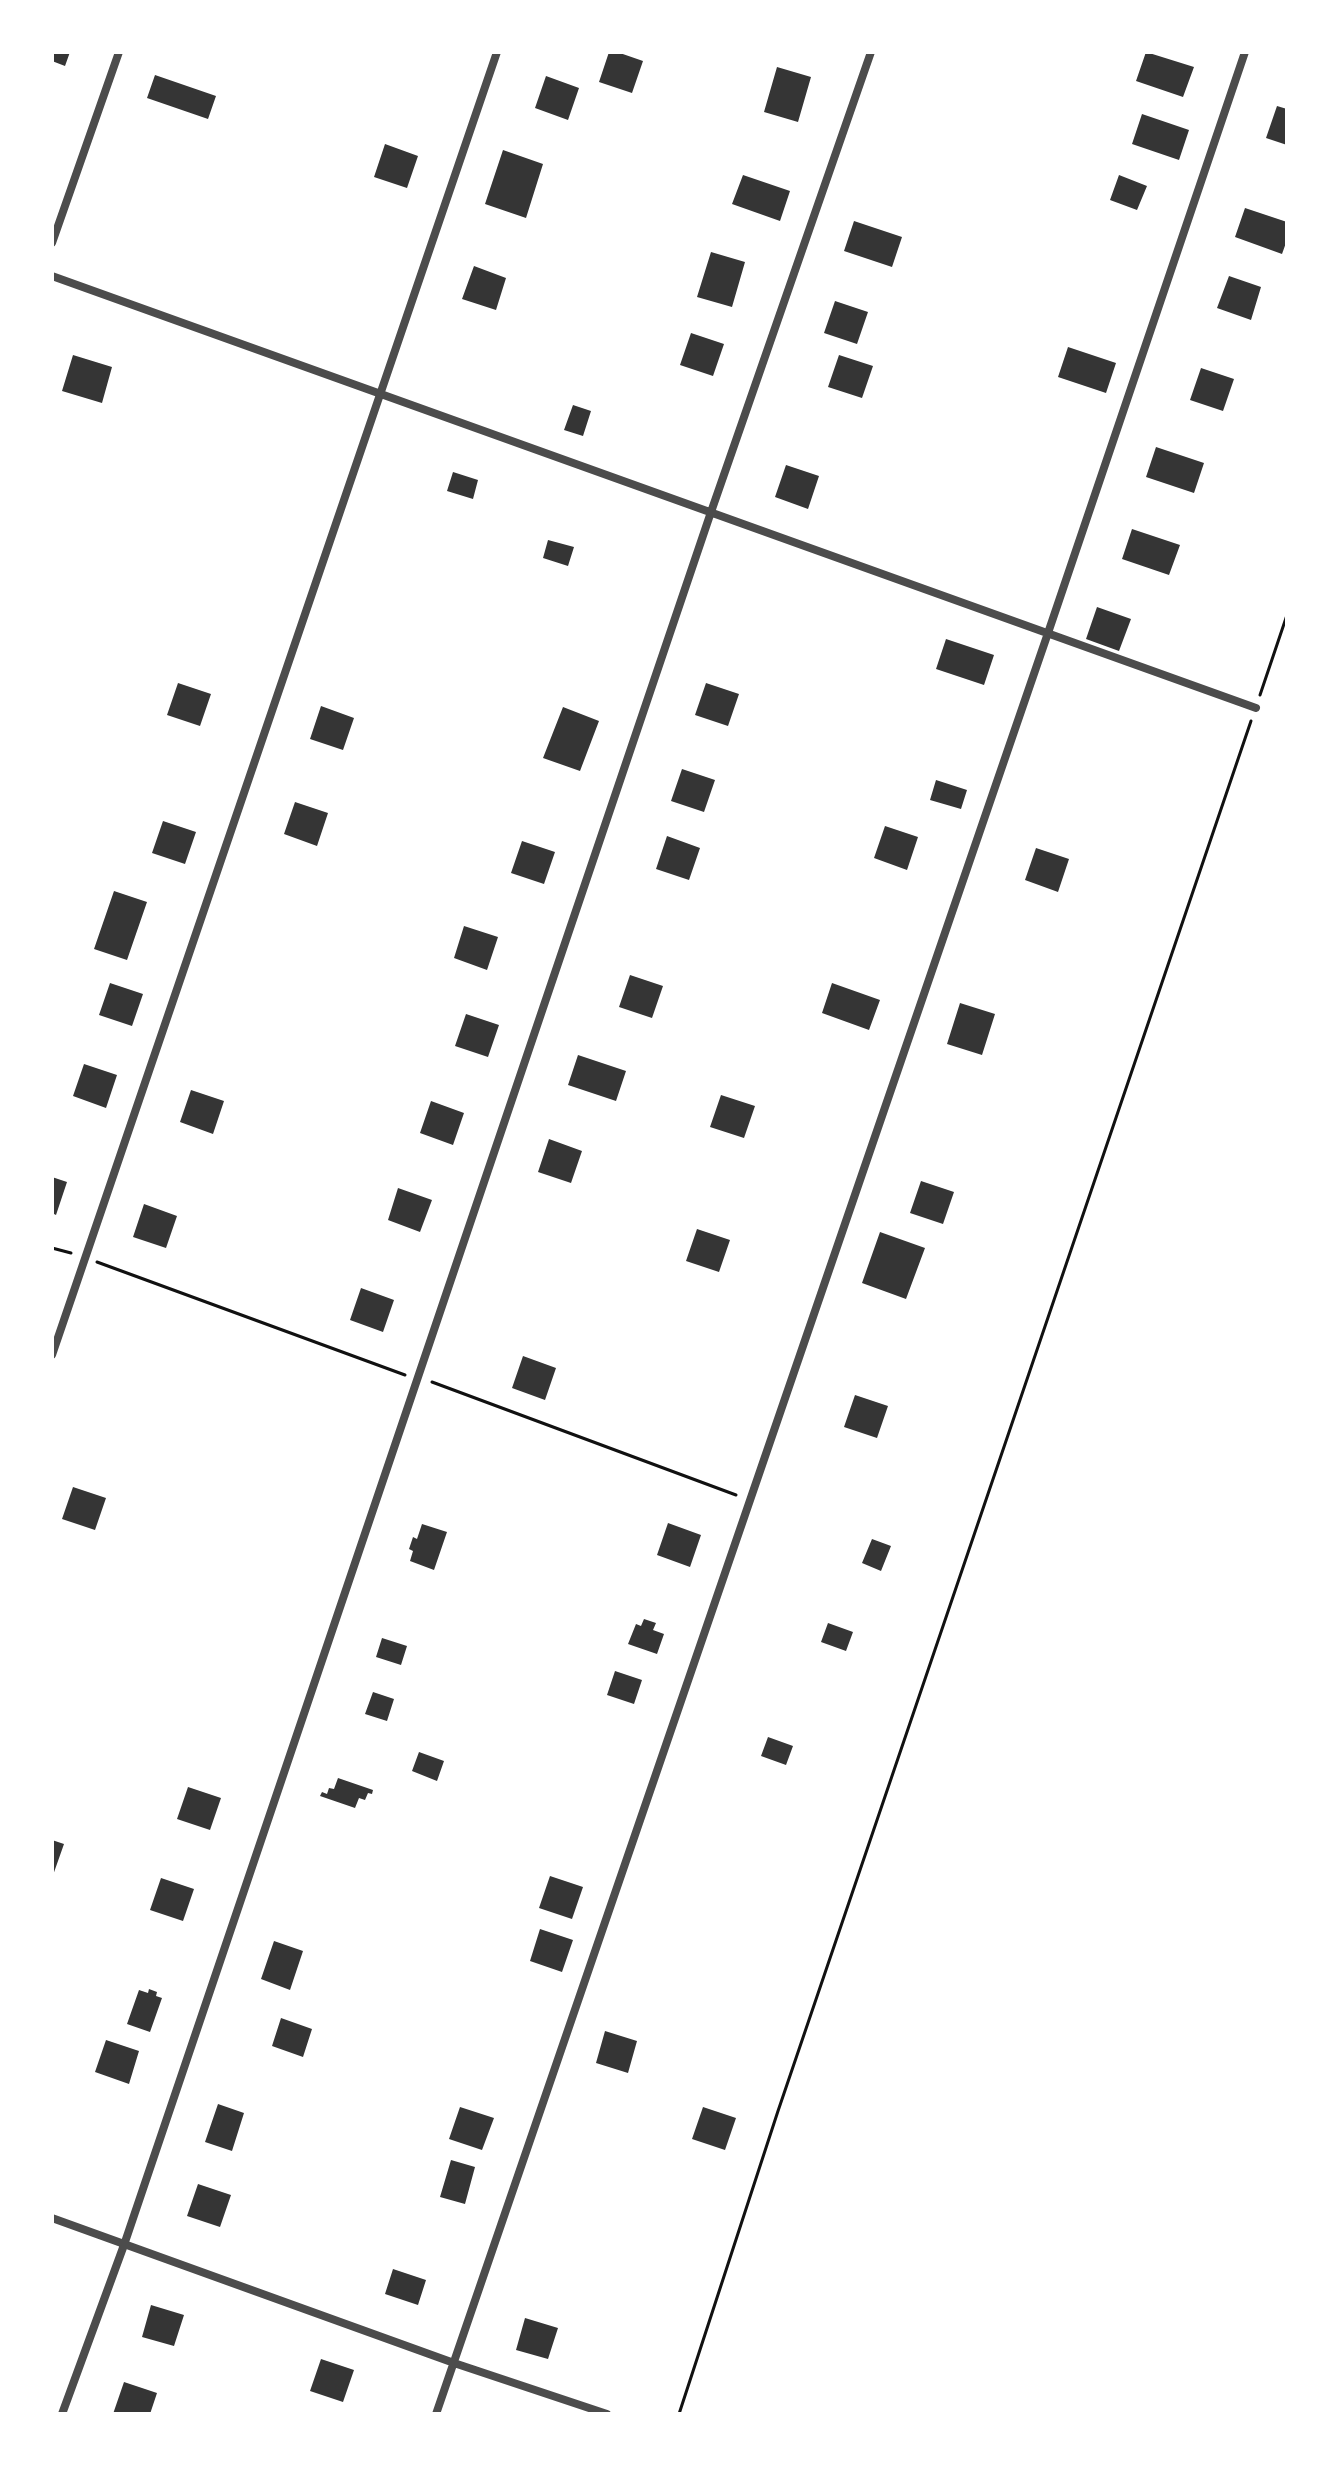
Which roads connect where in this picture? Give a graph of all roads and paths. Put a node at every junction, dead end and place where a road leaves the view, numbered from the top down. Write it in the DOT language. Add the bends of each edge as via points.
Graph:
graph roads {
  1 [pos="119,52"];
  2 [pos="497,52"];
  3 [pos="871,52"];
  4 [pos="1245,52"];
  5 [pos="52,243"];
  6 [pos="52,276"];
  7 [pos="379,392"];
  8 [pos="711,512"];
  9 [pos="1287,615"];
  10 [pos="1048,633"];
  11 [pos="1256,708"];
  12 [pos="52,1248"];
  13 [pos="86,1258"];
  14 [pos="52,1355"];
  15 [pos="419,1380"];
  16 [pos="751,1500"];
  17 [pos="52,2218"];
  18 [pos="124,2245"];
  19 [pos="454,2363"];
  20 [pos="62,2414"];
  21 [pos="436,2414"];
  22 [pos="607,2414"];
  23 [pos="679,2414"];
  1 -- 5 [label="street"];
  2 -- 7 [label="street"];
  3 -- 8 [label="street"];
  4 -- 10 [label="street"];
  6 -- 7 [label="street"];
  7 -- 8 [label="street"];
  7 -- 13 [label="street"];
  8 -- 10 [label="street"];
  8 -- 15 [label="street"];
  9 -- 11 [label="path"];
  10 -- 11 [label="street"];
  10 -- 16 [label="street"];
  11 -- 23 [label="path"];
  12 -- 13 [label="path"];
  13 -- 14 [label="street"];
  13 -- 15 [label="path"];
  15 -- 16 [label="path"];
  15 -- 18 [label="street"];
  16 -- 19 [label="street"];
  17 -- 18 [label="street"];
  18 -- 19 [label="street"];
  18 -- 20 [label="street"];
  19 -- 21 [label="street"];
  19 -- 22 [label="street"];
}
